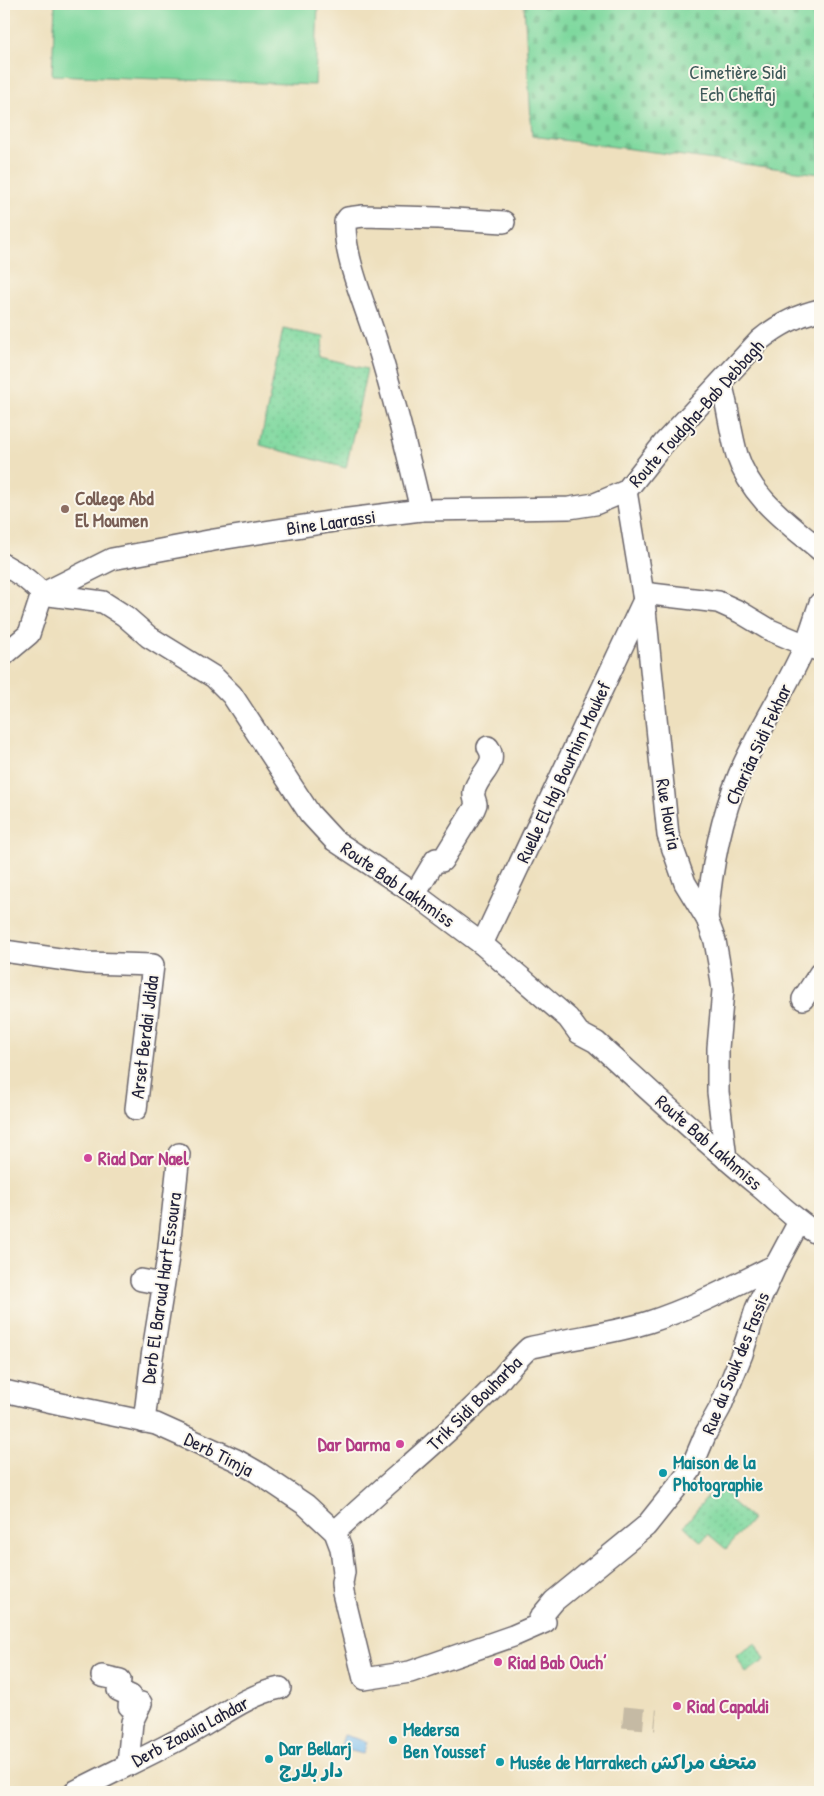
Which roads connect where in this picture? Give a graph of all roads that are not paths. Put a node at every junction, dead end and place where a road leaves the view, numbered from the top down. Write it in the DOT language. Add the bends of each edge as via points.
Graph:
graph roads {
  1 [pos="504,222"];
  2 [pos="820,310"];
  3 [pos="720,383"];
  4 [pos="626,490"];
  5 [pos="421,510"];
  6 [pos="820,550"];
  7 [pos="4,566"];
  8 [pos="42,594"];
  9 [pos="644,597"];
  10 [pos="820,603"];
  11 [pos="813,649"];
  12 [pos="4,655"];
  13 [pos="488,747"];
  14 [pos="416,894"];
  15 [pos="707,919"];
  16 [pos="482,944"];
  17 [pos="4,951"];
  18 [pos="819,967"];
  19 [pos="803,999"];
  20 [pos="136,1109"];
  21 [pos="179,1154"];
  22 [pos="726,1159"];
  23 [pos="813,1228"];
  24 [pos="776,1265"];
  25 [pos="141,1280"];
  26 [pos="163,1284"];
  27 [pos="4,1391"];
  28 [pos="144,1422"];
  29 [pos="335,1532"];
  30 [pos="102,1676"];
  31 [pos="280,1688"];
  32 [pos="128,1764"];
  33 [pos="74,1792"];
  1 -- 5 [label="street" via="363,216 348,218 345,222 347,249 405,442"];
  2 -- 3 [label="street, Route Toudgha-Bab Debbagh" via="771,331"];
  3 -- 4 [label="street, Route Toudgha-Bab Debbagh"];
  3 -- 6 [label="street" via="738,456 752,486 768,506"];
  4 -- 5 [label="street, Bine Laarassi" via="584,507"];
  4 -- 9 [label="street, Rue Houria"];
  5 -- 8 [label="street, Bine Laarassi" via="112,559"];
  7 -- 8 [label="street" via="34,584"];
  8 -- 12 [label="street" via="29,634"];
  8 -- 14 [label="street, Route Bab Lakhmiss" via="103,602 125,616 149,638 214,677 232,695 316,823 334,840"];
  9 -- 11 [label="street" via="700,599 723,604"];
  9 -- 15 [label="street, Rue Houria" via="668,835 685,883"];
  9 -- 16 [label="street, Ruelle El Haj Bourhim Moukef"];
  10 -- 11 [label="street, Chariâa Sidi Fekhar"];
  11 -- 15 [label="street, Chariâa Sidi Fekhar" via="785,687 739,776 718,843"];
  13 -- 14 [label="street" via="492,758 473,794 474,809 442,862 436,859"];
  14 -- 16 [label="street, Route Bab Lakhmiss"];
  15 -- 22 [label="street, Rue Houria" via="715,941 723,990 718,1092"];
  16 -- 22 [label="street, Route Bab Lakhmiss" via="568,1018 579,1033 596,1042"];
  17 -- 20 [label="street, Arset Berdai Jdida" via="86,962 153,965"];
  18 -- 19 [label="street"];
  21 -- 26 [label="street, Derb El Baroud Hart Essoura"];
  22 -- 23 [label="street, Route Bab Lakhmiss"];
  23 -- 24 [label="street"];
  24 -- 29 [label="street, Trik Sidi Bouharba" via="687,1308 651,1321 529,1348 483,1398"];
  24 -- 29 [label="street, Rue du Souk des Fassis" via="756,1309 720,1408 690,1471 638,1534 554,1601 540,1618 545,1622 490,1652 410,1672 364,1679 343,1593 341,1548"];
  25 -- 26 [label="street"];
  26 -- 28 [label="street, Derb El Baroud Hart Essoura"];
  27 -- 28 [label="street, Derb Timja"];
  28 -- 29 [label="street, Derb Timja" via="156,1424 236,1460 306,1505"];
  30 -- 32 [label="street" via="120,1680 118,1690 132,1696 129,1706 140,1706 132,1722"];
  31 -- 32 [label="street, Derb Zaouia Lahdar" via="248,1699"];
  32 -- 33 [label="street, Derb Zaouia Lahdar"];
}
